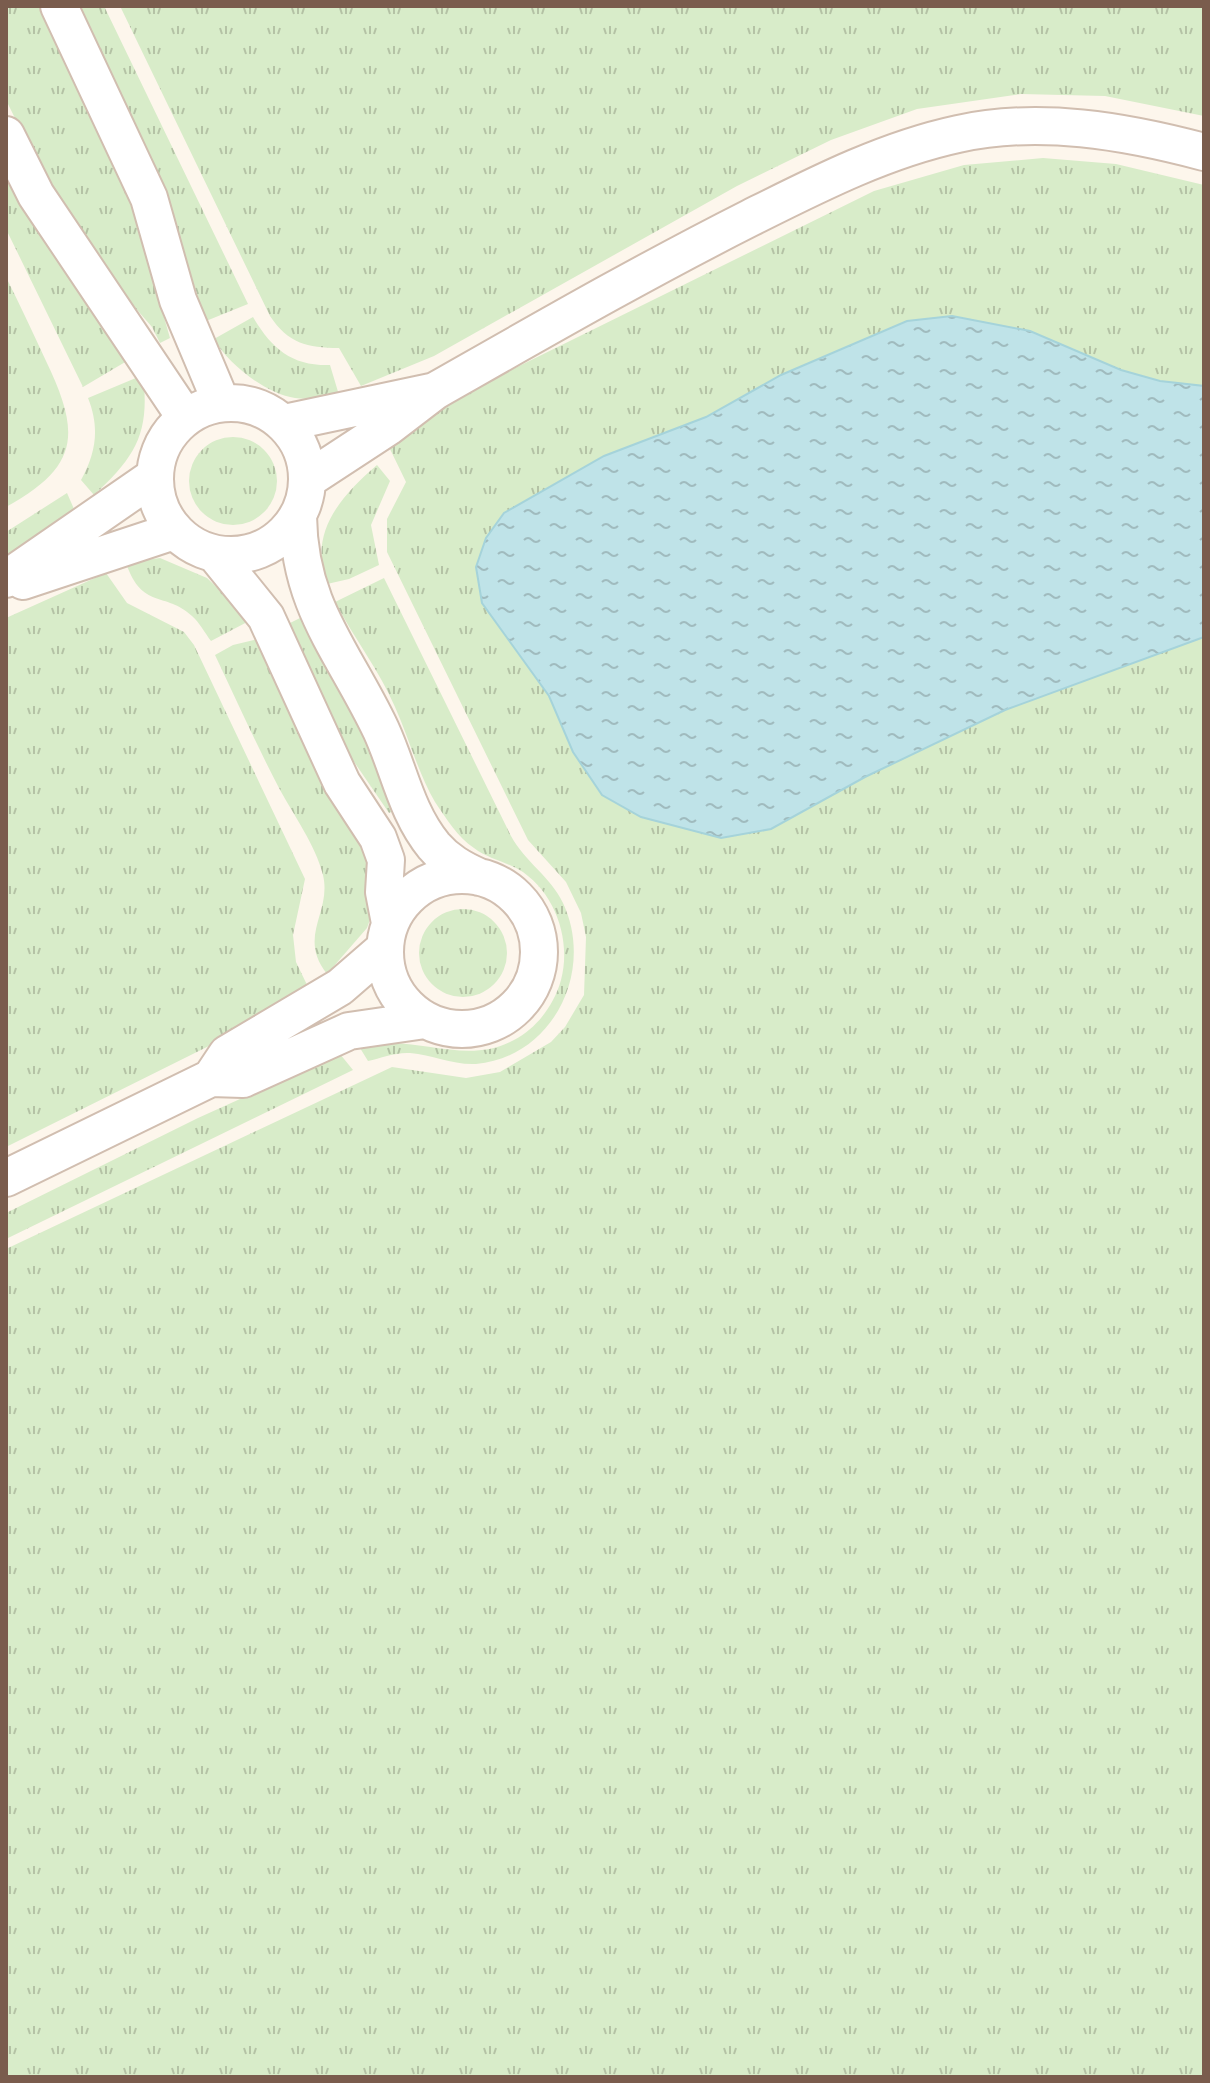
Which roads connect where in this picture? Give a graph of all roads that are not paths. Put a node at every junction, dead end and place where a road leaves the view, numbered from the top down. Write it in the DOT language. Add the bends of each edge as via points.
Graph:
graph roads {
  1 [pos="59,6"];
  2 [pos="6,135"];
  3 [pos="1204,152"];
  4 [pos="435,391"];
  5 [pos="221,402"];
  6 [pos="185,417"];
  7 [pos="284,423"];
  8 [pos="155,476"];
  9 [pos="307,480"];
  10 [pos="298,516"];
  11 [pos="174,531"];
  12 [pos="215,554"];
  13 [pos="6,579"];
  14 [pos="6,587"];
  15 [pos="479,877"];
  16 [pos="388,935"];
  17 [pos="425,1020"];
  18 [pos="211,1078"];
  19 [pos="6,1178"];
  1 -- 5 [label="street" via="149,198 178,300"];
  2 -- 6 [label="street" via="36,195"];
  3 -- 4 [label="street" via="1142,135 1044,125 959,133 898,151 826,180 661,263"];
  4 -- 7 [label="street"];
  4 -- 9 [label="street"];
  5 -- 6 [label="street"];
  5 -- 7 [label="street" via="261,408"];
  6 -- 8 [label="street" via="167,435"];
  7 -- 9 [label="street" via="300,444"];
  8 -- 11 [label="street" via="161,511"];
  8 -- 13 [label="street"];
  9 -- 10 [label="street"];
  10 -- 12 [label="street" via="282,536 261,549"];
  10 -- 15 [label="street" via="299,555 310,595 382,732 401,788 436,848 453,865"];
  11 -- 12 [label="street"];
  11 -- 14 [label="street"];
  12 -- 16 [label="street" via="266,617 342,783 378,838 386,860"];
  15 -- 16 [label="street" via="452,876 426,883 399,907"];
  15 -- 17 [label="street" via="511,893 532,921 538,938 536,973 518,1004 489,1025 453,1029"];
  16 -- 17 [label="street" via="388,975 406,1006"];
  16 -- 18 [label="street" via="340,987 227,1054"];
  17 -- 18 [label="street" via="349,1031 243,1079"];
  18 -- 19 [label="street"];
}
